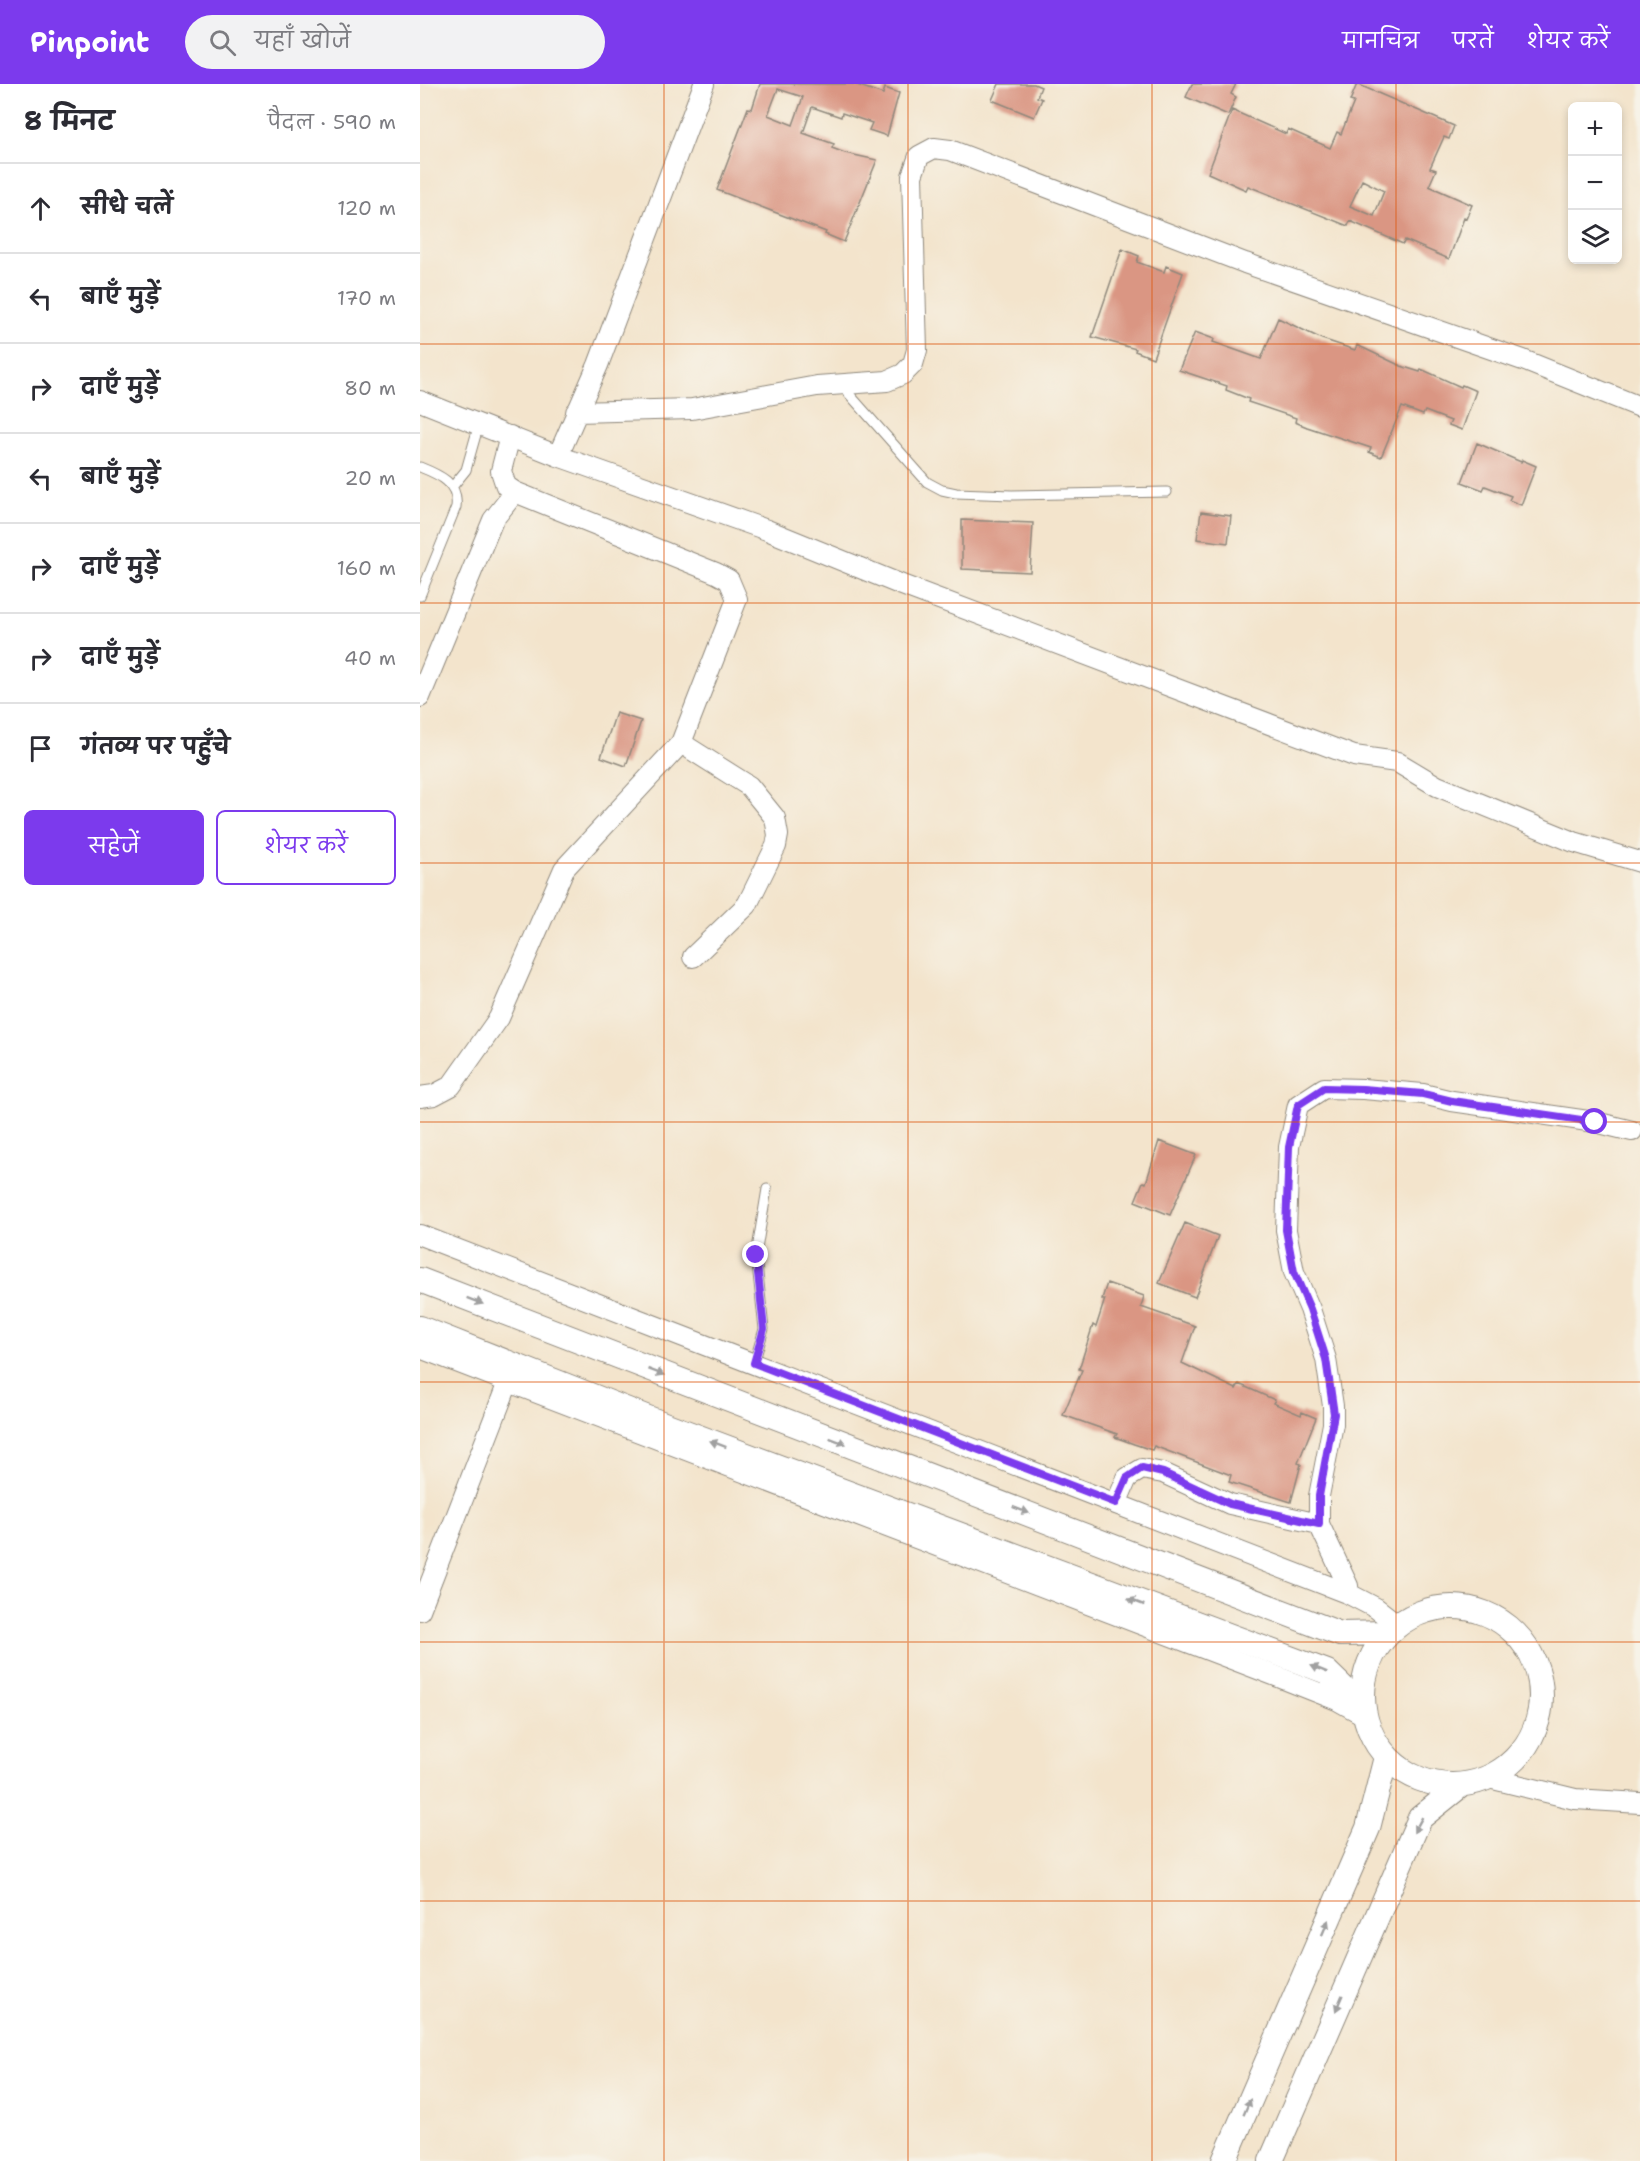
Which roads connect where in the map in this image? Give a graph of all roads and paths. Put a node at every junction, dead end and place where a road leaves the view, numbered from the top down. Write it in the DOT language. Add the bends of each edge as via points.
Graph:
graph roads {
  1 [pos="704,84"];
  2 [pos="841,384"];
  3 [pos="420,401"];
  4 [pos="1640,407"];
  5 [pos="576,412"];
  6 [pos="479,424"];
  7 [pos="510,436"];
  8 [pos="558,456"];
  9 [pos="420,467"];
  10 [pos="453,486"];
  11 [pos="515,492"];
  12 [pos="1167,492"];
  13 [pos="420,596"];
  14 [pos="420,697"];
  15 [pos="681,743"];
  16 [pos="1640,862"];
  17 [pos="693,957"];
  18 [pos="420,1097"];
  19 [pos="1632,1131"];
  20 [pos="767,1189"];
  21 [pos="420,1235"];
  22 [pos="420,1280"];
  23 [pos="420,1328"];
  24 [pos="420,1348"];
  25 [pos="754,1363"];
  26 [pos="511,1374"];
  27 [pos="1116,1503"];
  28 [pos="1319,1524"];
  29 [pos="1349,1594"];
  30 [pos="420,1610"];
  31 [pos="1392,1629"];
  32 [pos="1363,1711"];
  33 [pos="1386,1757"];
  34 [pos="1489,1778"];
  35 [pos="1460,1786"];
  36 [pos="1640,1803"];
  37 [pos="1224,2161"];
  38 [pos="1271,2161"];
  1 -- 5 [label="street" via="598,365"];
  2 -- 4 [label="street" via="887,381 913,364 917,350 912,176 919,156 934,148 950,150 1245,263 1523,360"];
  2 -- 5 [label="street" via="692,409"];
  2 -- 12 [label="lane" via="927,482 942,490 1012,495"];
  3 -- 6 [label="street"];
  5 -- 8 [label="street"];
  6 -- 7 [label="street"];
  6 -- 10 [label="lane" via="466,470"];
  7 -- 8 [label="street"];
  7 -- 11 [label="street" via="501,471 502,480"];
  8 -- 16 [label="street" via="767,530 1354,756 1397,762 1458,795 1574,842"];
  9 -- 10 [label="lane"];
  10 -- 13 [label="lane" via="456,507"];
  11 -- 14 [label="street" via="493,520"];
  11 -- 15 [label="street" via="729,580 734,588 735,609"];
  15 -- 17 [label="street" via="749,786 775,818 778,835 747,905"];
  15 -- 18 [label="street" via="564,869 499,1018 451,1086"];
  19 -- 28 [label="street" via="1423,1094 1363,1089 1324,1088 1298,1105 1289,1147 1286,1230 1294,1272 1326,1359 1334,1414 1319,1496"];
  20 -- 25 [label="lane" via="756,1255 764,1329"];
  21 -- 25 [label="street"];
  22 -- 31 [label="street, one-way" via="1340,1634"];
  23 -- 26 [label="street"];
  24 -- 26 [label="street"];
  25 -- 27 [label="street"];
  26 -- 30 [label="street"];
  26 -- 32 [label="street" via="1327,1672"];
  27 -- 28 [label="street" via="1127,1478 1142,1468 1163,1473 1230,1504"];
  27 -- 29 [label="street"];
  28 -- 29 [label="street"];
  29 -- 31 [label="street" via="1376,1608"];
  31 -- 32 [label="street" via="1373,1652 1362,1693"];
  31 -- 34 [label="street" via="1432,1607 1461,1606 1493,1615 1525,1643 1541,1683 1536,1727 1510,1765"];
  32 -- 33 [label="street" via="1371,1735"];
  33 -- 35 [label="street" via="1403,1771 1442,1785"];
  37 -- 33 [label="street, one-way" via="1368,1828"];
  34 -- 35 [label="street"];
  34 -- 36 [label="street" via="1575,1799"];
  35 -- 38 [label="street, one-way" via="1419,1818"];
}
